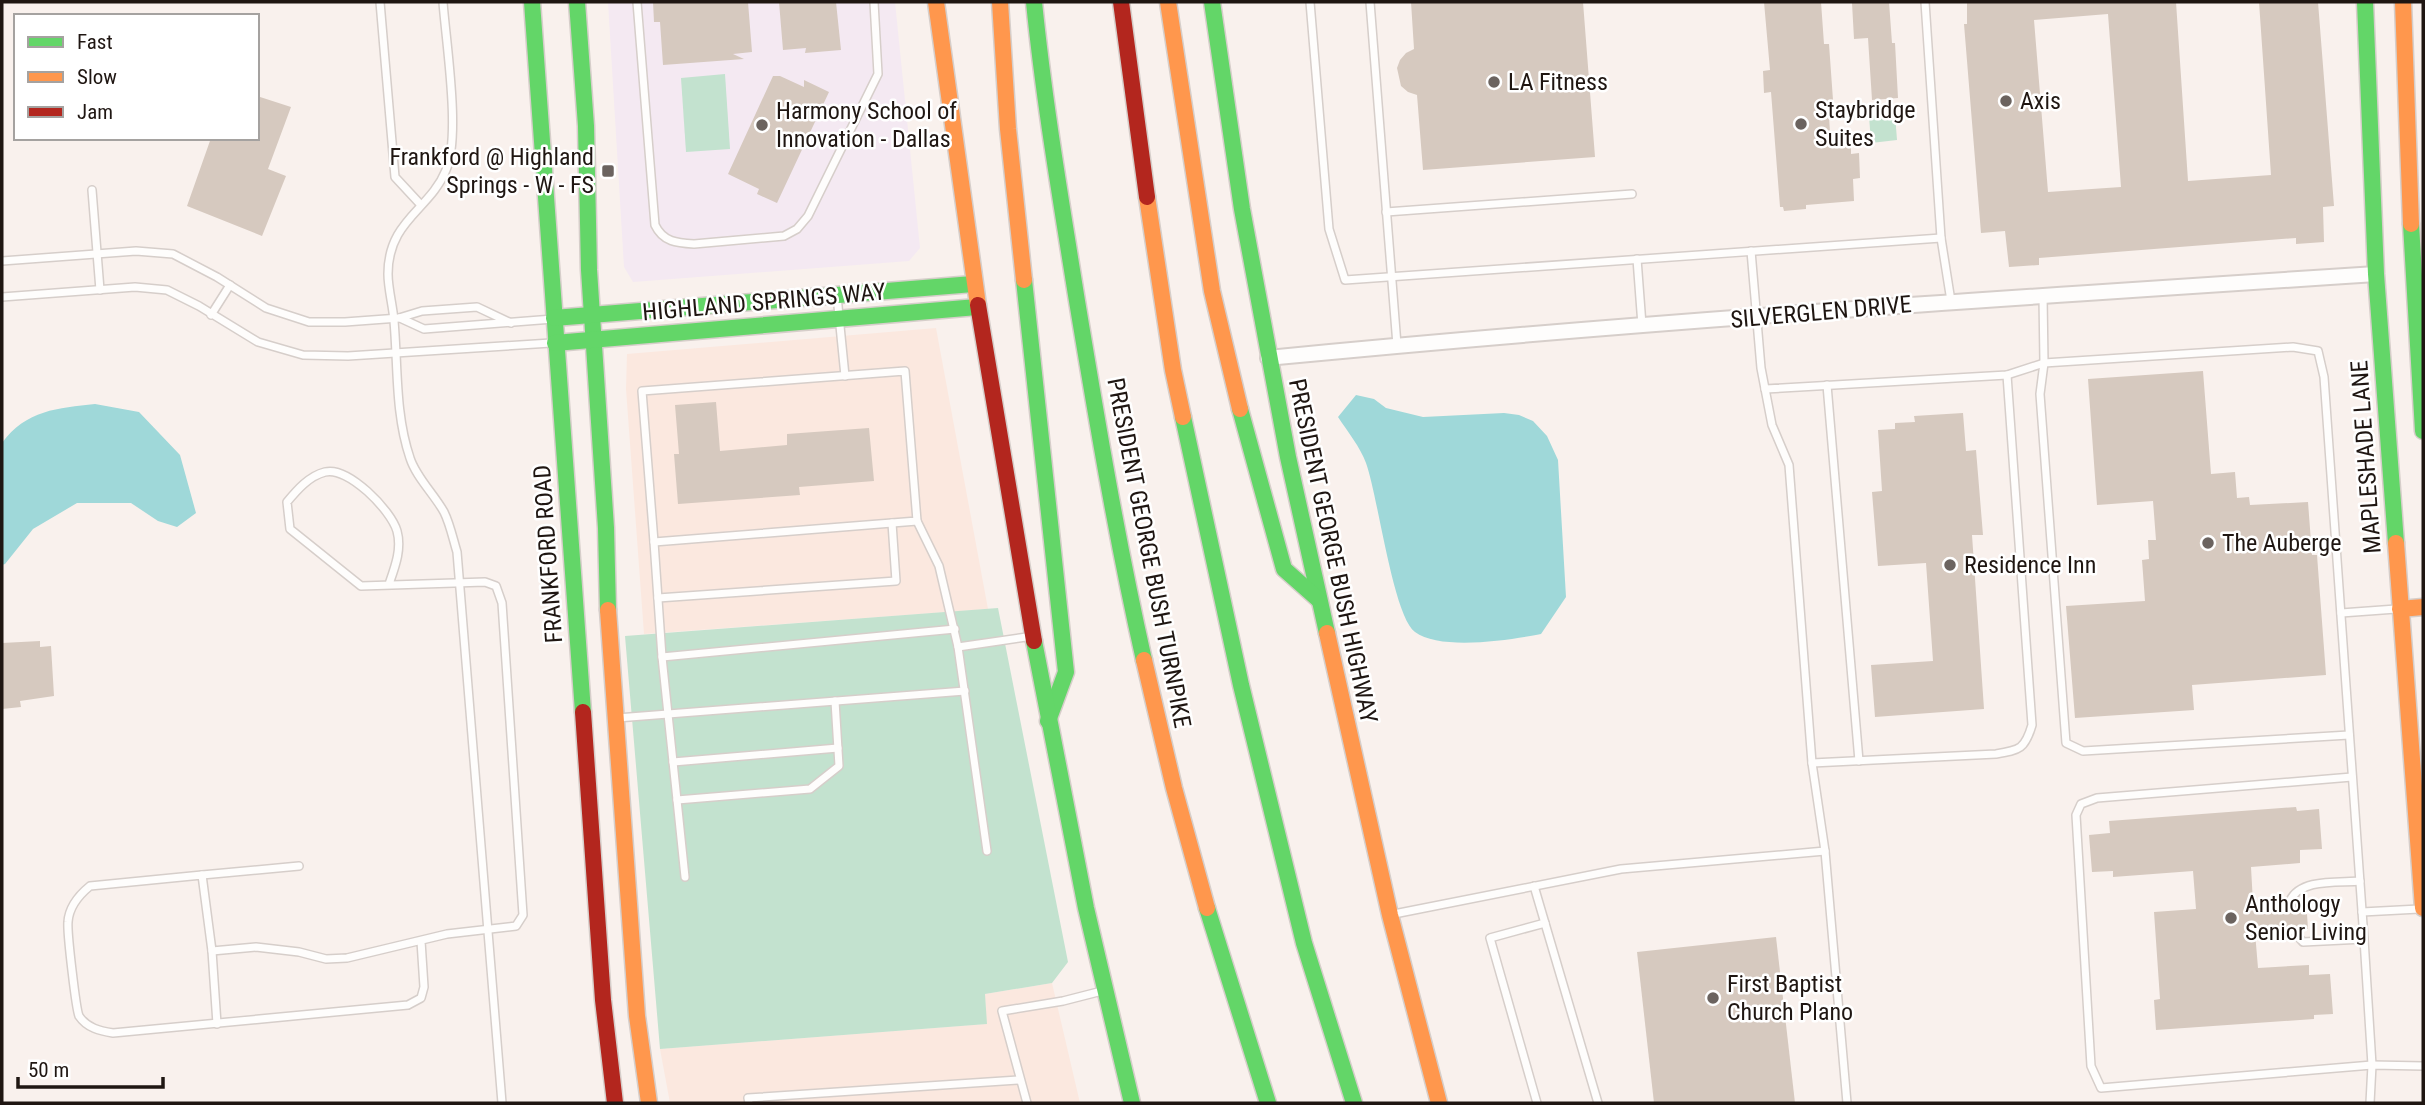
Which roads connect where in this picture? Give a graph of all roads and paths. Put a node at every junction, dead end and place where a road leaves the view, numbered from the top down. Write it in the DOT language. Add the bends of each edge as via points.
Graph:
graph roads {
  1 [pos="380,2"];
  2 [pos="443,2"];
  3 [pos="532,2"];
  4 [pos="577,2"];
  5 [pos="637,2"];
  6 [pos="874,2"];
  7 [pos="936,2"];
  8 [pos="1000,2"];
  9 [pos="1034,2"];
  10 [pos="1121,2"];
  11 [pos="1168,2"];
  12 [pos="1212,2"];
  13 [pos="1310,2"];
  14 [pos="1370,2"];
  15 [pos="1925,2"];
  16 [pos="2365,2"];
  17 [pos="2403,2"];
  18 [pos="92,190"];
  19 [pos="1632,194"];
  20 [pos="421,205"];
  21 [pos="1386,212"];
  22 [pos="1941,238"];
  23 [pos="1751,251"];
  24 [pos="97,254"];
  25 [pos="1637,260"];
  26 [pos="2,261"];
  27 [pos="2400,272"];
  28 [pos="1391,277"];
  29 [pos="973,284"];
  30 [pos="230,285"];
  31 [pos="100,290"];
  32 [pos="837,295"];
  33 [pos="2043,296"];
  34 [pos="2,297"];
  35 [pos="1951,302"];
  36 [pos="977,307"];
  37 [pos="211,315"];
  38 [pos="592,315"];
  39 [pos="1758,317"];
  40 [pos="397,318"];
  41 [pos="554,318"];
  42 [pos="839,319"];
  43 [pos="511,323"];
  44 [pos="1642,326"];
  45 [pos="593,339"];
  46 [pos="555,343"];
  47 [pos="1397,345"];
  48 [pos="397,354"];
  49 [pos="1268,358"];
  50 [pos="2044,363"];
  51 [pos="2007,375"];
  52 [pos="845,376"];
  53 [pos="1827,385"];
  54 [pos="1765,389"];
  55 [pos="2422,403"];
  56 [pos="2423,431"];
  57 [pos="917,521"];
  58 [pos="892,523"];
  59 [pos="654,542"];
  60 [pos="460,583"];
  61 [pos="389,584"];
  62 [pos="658,598"];
  63 [pos="1319,600"];
  64 [pos="2423,607"];
  65 [pos="2400,609"];
  66 [pos="2341,613"];
  67 [pos="955,629"];
  68 [pos="1033,636"];
  69 [pos="958,647"];
  70 [pos="662,657"];
  71 [pos="965,691"];
  72 [pos="835,701"];
  73 [pos="668,714"];
  74 [pos="614,718"];
  75 [pos="1048,721"];
  76 [pos="2349,735"];
  77 [pos="838,748"];
  78 [pos="1859,761"];
  79 [pos="673,762"];
  80 [pos="1812,763"];
  81 [pos="2352,776"];
  82 [pos="677,800"];
  83 [pos="1825,850"];
  84 [pos="987,851"];
  85 [pos="299,866"];
  86 [pos="202,875"];
  87 [pos="685,877"];
  88 [pos="2360,881"];
  89 [pos="1534,886"];
  90 [pos="2290,901"];
  91 [pos="2423,908"];
  92 [pos="2362,912"];
  93 [pos="1390,915"];
  94 [pos="1545,923"];
  95 [pos="488,930"];
  96 [pos="2292,930"];
  97 [pos="2364,940"];
  98 [pos="421,942"];
  99 [pos="212,951"];
  100 [pos="1103,990"];
  101 [pos="217,1024"];
  102 [pos="2372,1065"];
  103 [pos="2423,1066"];
  104 [pos="1019,1080"];
  105 [pos="502,1103"];
  106 [pos="615,1103"];
  107 [pos="649,1103"];
  108 [pos="748,1103"];
  109 [pos="1027,1103"];
  110 [pos="1132,1103"];
  111 [pos="1268,1103"];
  112 [pos="1354,1103"];
  113 [pos="1440,1103"];
  114 [pos="1537,1103"];
  115 [pos="1598,1103"];
  116 [pos="1847,1103"];
  117 [pos="2370,1103"];
  1 -- 20 [label="lane" via="395,177"];
  2 -- 20 [label="lane" via="452,154 435,191"];
  3 -- 41 [label="main road, FRANKFORD ROAD"];
  4 -- 38 [label="main road"];
  5 -- 6 [label="lane" via="655,225 668,240 694,244 784,236 808,216 875,83 879,65"];
  7 -- 29 [label="main road"];
  8 -- 75 [label="main road" via="1008,130 1066,671"];
  9 -- 111 [label="main road, PRESIDENT GEORGE BUSH TURNPIKE" via="1041,79 1082,332 1154,701 1193,859"];
  10 -- 112 [label="main road" via="1173,370 1241,685 1301,930"];
  11 -- 63 [label="main road" via="1212,292 1250,450 1284,569"];
  12 -- 49 [label="main road, PRESIDENT GEORGE BUSH HIGHWAY"];
  13 -- 28 [label="lane" via="1329,229 1345,280"];
  14 -- 21 [label="lane"];
  15 -- 22 [label="lane"];
  16 -- 27 [label="main road, MAPLESHADE LANE"];
  17 -- 27 [label="main road, MAPLESHADE LANE"];
  18 -- 24 [label="lane"];
  19 -- 21 [label="lane"];
  20 -- 40 [label="lane" via="393,245 388,274"];
  21 -- 28 [label="lane"];
  22 -- 23 [label="lane"];
  22 -- 35 [label="lane"];
  23 -- 25 [label="lane"];
  23 -- 39 [label="lane"];
  24 -- 26 [label="lane"];
  24 -- 30 [label="lane" via="173,254"];
  24 -- 31 [label="lane"];
  25 -- 28 [label="lane"];
  25 -- 44 [label="lane"];
  27 -- 33 [label="street, SILVERGLEN DRIVE"];
  27 -- 55 [label="main road, MAPLESHADE LANE" via="2415,317"];
  27 -- 65 [label="main road, MAPLESHADE LANE"];
  28 -- 47 [label="lane"];
  29 -- 32 [label="main road, HIGHLAND SPRINGS WAY"];
  29 -- 36 [label="main road"];
  30 -- 37 [label="lane"];
  30 -- 40 [label="lane" via="266,308 309,321"];
  31 -- 34 [label="lane"];
  31 -- 37 [label="lane" via="167,290"];
  32 -- 38 [label="main road, HIGHLAND SPRINGS WAY"];
  32 -- 42 [label="lane"];
  33 -- 35 [label="street, SILVERGLEN DRIVE"];
  33 -- 50 [label="lane"];
  35 -- 39 [label="street, SILVERGLEN DRIVE"];
  36 -- 42 [label="main road, HIGHLAND SPRINGS WAY"];
  36 -- 68 [label="main road"];
  37 -- 48 [label="lane" via="258,342 303,355"];
  38 -- 41 [label="main road, HIGHLAND SPRINGS WAY"];
  38 -- 45 [label="main road"];
  39 -- 44 [label="street, SILVERGLEN DRIVE"];
  39 -- 54 [label="lane"];
  40 -- 43 [label="lane" via="424,329"];
  40 -- 43 [label="lane" via="422,311 477,307"];
  40 -- 48 [label="lane"];
  41 -- 43 [label="lane"];
  41 -- 46 [label="main road, FRANKFORD ROAD"];
  42 -- 45 [label="main road, HIGHLAND SPRINGS WAY"];
  42 -- 52 [label="lane"];
  44 -- 47 [label="street, SILVERGLEN DRIVE"];
  45 -- 46 [label="main road, HIGHLAND SPRINGS WAY"];
  45 -- 74 [label="main road"];
  46 -- 48 [label="lane"];
  46 -- 106 [label="main road, FRANKFORD ROAD" via="604,1012"];
  47 -- 49 [label="street, SILVERGLEN DRIVE"];
  48 -- 60 [label="lane" via="399,405 410,460 445,513 457,552"];
  49 -- 63 [label="main road, PRESIDENT GEORGE BUSH HIGHWAY"];
  50 -- 51 [label="lane"];
  50 -- 66 [label="lane" via="2293,347 2318,351 2324,377"];
  50 -- 76 [label="lane" via="2040,394 2066,743 2083,751"];
  51 -- 53 [label="lane"];
  51 -- 78 [label="lane" via="2032,725 2027,743 2016,751 1996,754"];
  52 -- 57 [label="lane" via="905,371"];
  52 -- 59 [label="lane" via="642,391"];
  53 -- 54 [label="lane"];
  53 -- 78 [label="lane"];
  54 -- 80 [label="lane" via="1772,425 1789,465"];
  55 -- 56 [label="main road, MAPLESHADE LANE"];
  57 -- 58 [label="lane"];
  57 -- 67 [label="lane" via="939,566"];
  58 -- 59 [label="lane"];
  58 -- 62 [label="lane" via="896,581"];
  59 -- 62 [label="lane"];
  60 -- 61 [label="lane"];
  60 -- 95 [label="lane"];
  60 -- 95 [label="lane" via="496,586 502,603 523,915 516,926"];
  61 -- 61 [label="lane" via="361,586 290,529 287,502 303,484 326,471 344,475 384,506 397,531 398,561"];
  62 -- 70 [label="lane"];
  63 -- 93 [label="main road, PRESIDENT GEORGE BUSH HIGHWAY"];
  64 -- 65 [label="main road"];
  65 -- 66 [label="lane"];
  65 -- 91 [label="main road, MAPLESHADE LANE"];
  66 -- 76 [label="lane"];
  67 -- 69 [label="lane"];
  67 -- 70 [label="lane"];
  68 -- 69 [label="lane"];
  68 -- 75 [label="main road"];
  69 -- 71 [label="lane"];
  70 -- 73 [label="lane"];
  71 -- 72 [label="lane"];
  71 -- 84 [label="lane"];
  72 -- 73 [label="lane"];
  72 -- 77 [label="lane"];
  73 -- 74 [label="lane"];
  73 -- 79 [label="lane"];
  74 -- 107 [label="main road" via="637,1016"];
  75 -- 100 [label="main road"];
  76 -- 81 [label="lane"];
  77 -- 79 [label="lane"];
  77 -- 82 [label="lane" via="839,766 810,789"];
  78 -- 80 [label="lane"];
  79 -- 82 [label="lane"];
  80 -- 83 [label="lane"];
  81 -- 88 [label="lane"];
  81 -- 102 [label="lane" via="2097,798 2081,804 2076,815 2091,1066 2101,1088"];
  82 -- 87 [label="lane"];
  83 -- 89 [label="lane" via="1621,869"];
  83 -- 116 [label="lane"];
  85 -- 86 [label="lane"];
  86 -- 99 [label="lane"];
  86 -- 101 [label="lane" via="90,886 76,898 68,921 72,969 79,1015 94,1030 113,1033"];
  88 -- 90 [label="lane" via="2300,888"];
  88 -- 92 [label="lane"];
  89 -- 93 [label="lane"];
  89 -- 94 [label="lane"];
  91 -- 92 [label="lane"];
  92 -- 97 [label="lane"];
  93 -- 113 [label="main road, PRESIDENT GEORGE BUSH HIGHWAY"];
  94 -- 114 [label="lane" via="1490,938"];
  94 -- 115 [label="lane"];
  95 -- 98 [label="lane"];
  95 -- 105 [label="lane"];
  96 -- 97 [label="lane" via="2303,942"];
  97 -- 102 [label="lane"];
  98 -- 99 [label="lane" via="326,959 256,947"];
  98 -- 101 [label="lane" via="424,987 421,998 408,1005"];
  99 -- 101 [label="lane"];
  100 -- 104 [label="lane" via="1002,1011"];
  100 -- 110 [label="main road"];
  102 -- 103 [label="lane"];
  102 -- 117 [label="lane"];
  104 -- 108 [label="lane" via="748,1098"];
  104 -- 109 [label="lane"];
}
